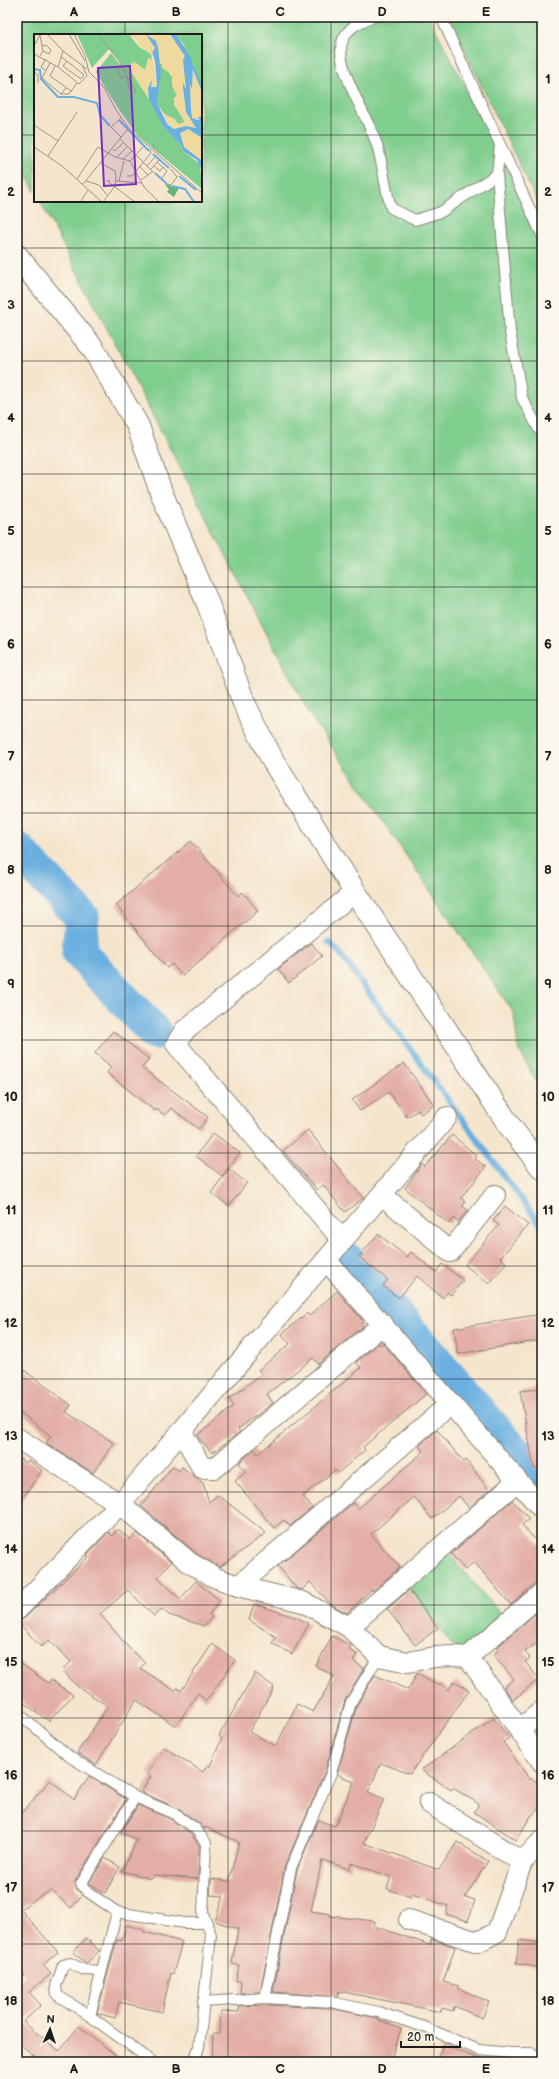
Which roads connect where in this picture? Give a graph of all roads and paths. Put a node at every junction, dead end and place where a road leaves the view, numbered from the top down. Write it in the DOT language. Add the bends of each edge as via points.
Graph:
graph roads {
  1 [pos="372,17"];
  2 [pos="441,17"];
  3 [pos="500,145"];
  4 [pos="497,174"];
  5 [pos="542,235"];
  6 [pos="17,256"];
  7 [pos="542,435"];
  8 [pos="355,892"];
  9 [pos="447,1116"];
  10 [pos="542,1168"];
  11 [pos="382,1195"];
  12 [pos="495,1195"];
  13 [pos="343,1241"];
  14 [pos="326,1260"];
  15 [pos="383,1324"];
  16 [pos="451,1403"];
  17 [pos="182,1432"];
  18 [pos="17,1438"];
  19 [pos="517,1481"];
  20 [pos="120,1504"];
  21 [pos="542,1509"];
  22 [pos="238,1586"];
  23 [pos="542,1593"];
  24 [pos="17,1610"];
  25 [pos="349,1627"];
  26 [pos="378,1656"];
  27 [pos="468,1657"];
  28 [pos="542,1711"];
  29 [pos="17,1712"];
  30 [pos="519,1730"];
  31 [pos="542,1762"];
  32 [pos="135,1797"];
  33 [pos="429,1803"];
  34 [pos="542,1841"];
  35 [pos="522,1862"];
  36 [pos="117,1912"];
  37 [pos="409,1920"];
  38 [pos="207,1923"];
  39 [pos="102,1971"];
  40 [pos="265,1998"];
  41 [pos="203,2002"];
  42 [pos="90,2016"];
  43 [pos="542,2059"];
  44 [pos="153,2062"];
  45 [pos="194,2062"];
  1 -- 4 [label="lane" via="357,22 346,32 341,50 346,71 378,148 391,208 415,220 442,212"];
  2 -- 3 [label="lane"];
  3 -- 4 [label="lane"];
  3 -- 5 [label="lane"];
  4 -- 7 [label="lane" via="510,332 522,398"];
  6 -- 8 [label="street" via="92,347 138,426 161,492 208,604 248,712 273,761"];
  8 -- 10 [label="street" via="509,1125"];
  8 -- 13 [label="street" via="185,1030 176,1044"];
  9 -- 11 [label="street"];
  11 -- 12 [label="street" via="450,1252"];
  11 -- 13 [label="street"];
  13 -- 14 [label="street"];
  14 -- 15 [label="street"];
  14 -- 17 [label="street"];
  15 -- 16 [label="street"];
  15 -- 17 [label="street" via="215,1468 202,1468"];
  16 -- 19 [label="street"];
  16 -- 22 [label="street"];
  17 -- 20 [label="street"];
  18 -- 20 [label="street"];
  19 -- 21 [label="street"];
  19 -- 25 [label="street"];
  20 -- 22 [label="street" via="190,1563 214,1577"];
  20 -- 24 [label="street"];
  22 -- 25 [label="street" via="302,1602"];
  23 -- 27 [label="street"];
  25 -- 26 [label="street"];
  26 -- 27 [label="street" via="408,1662 434,1657"];
  26 -- 40 [label="lane" via="351,1702 331,1773 291,1868"];
  27 -- 30 [label="street"];
  28 -- 30 [label="street"];
  29 -- 32 [label="lane" via="70,1757"];
  30 -- 31 [label="street"];
  32 -- 36 [label="lane" via="81,1884 88,1892"];
  32 -- 38 [label="lane" via="173,1813 195,1828 206,1843 203,1894"];
  33 -- 35 [label="street"];
  34 -- 35 [label="street"];
  35 -- 37 [label="street" via="497,1932 484,1939 478,1942"];
  36 -- 38 [label="lane" via="184,1923"];
  36 -- 39 [label="lane"];
  38 -- 41 [label="lane" via="211,1935"];
  39 -- 42 [label="lane"];
  39 -- 42 [label="lane" via="84,1970 70,1963 63,1965 56,1986 57,1994"];
  40 -- 41 [label="lane"];
  40 -- 43 [label="lane" via="331,2002 378,2012 424,2026 479,2050 512,2054 532,2053"];
  41 -- 45 [label="lane" via="199,2047"];
  42 -- 44 [label="lane"];
}
